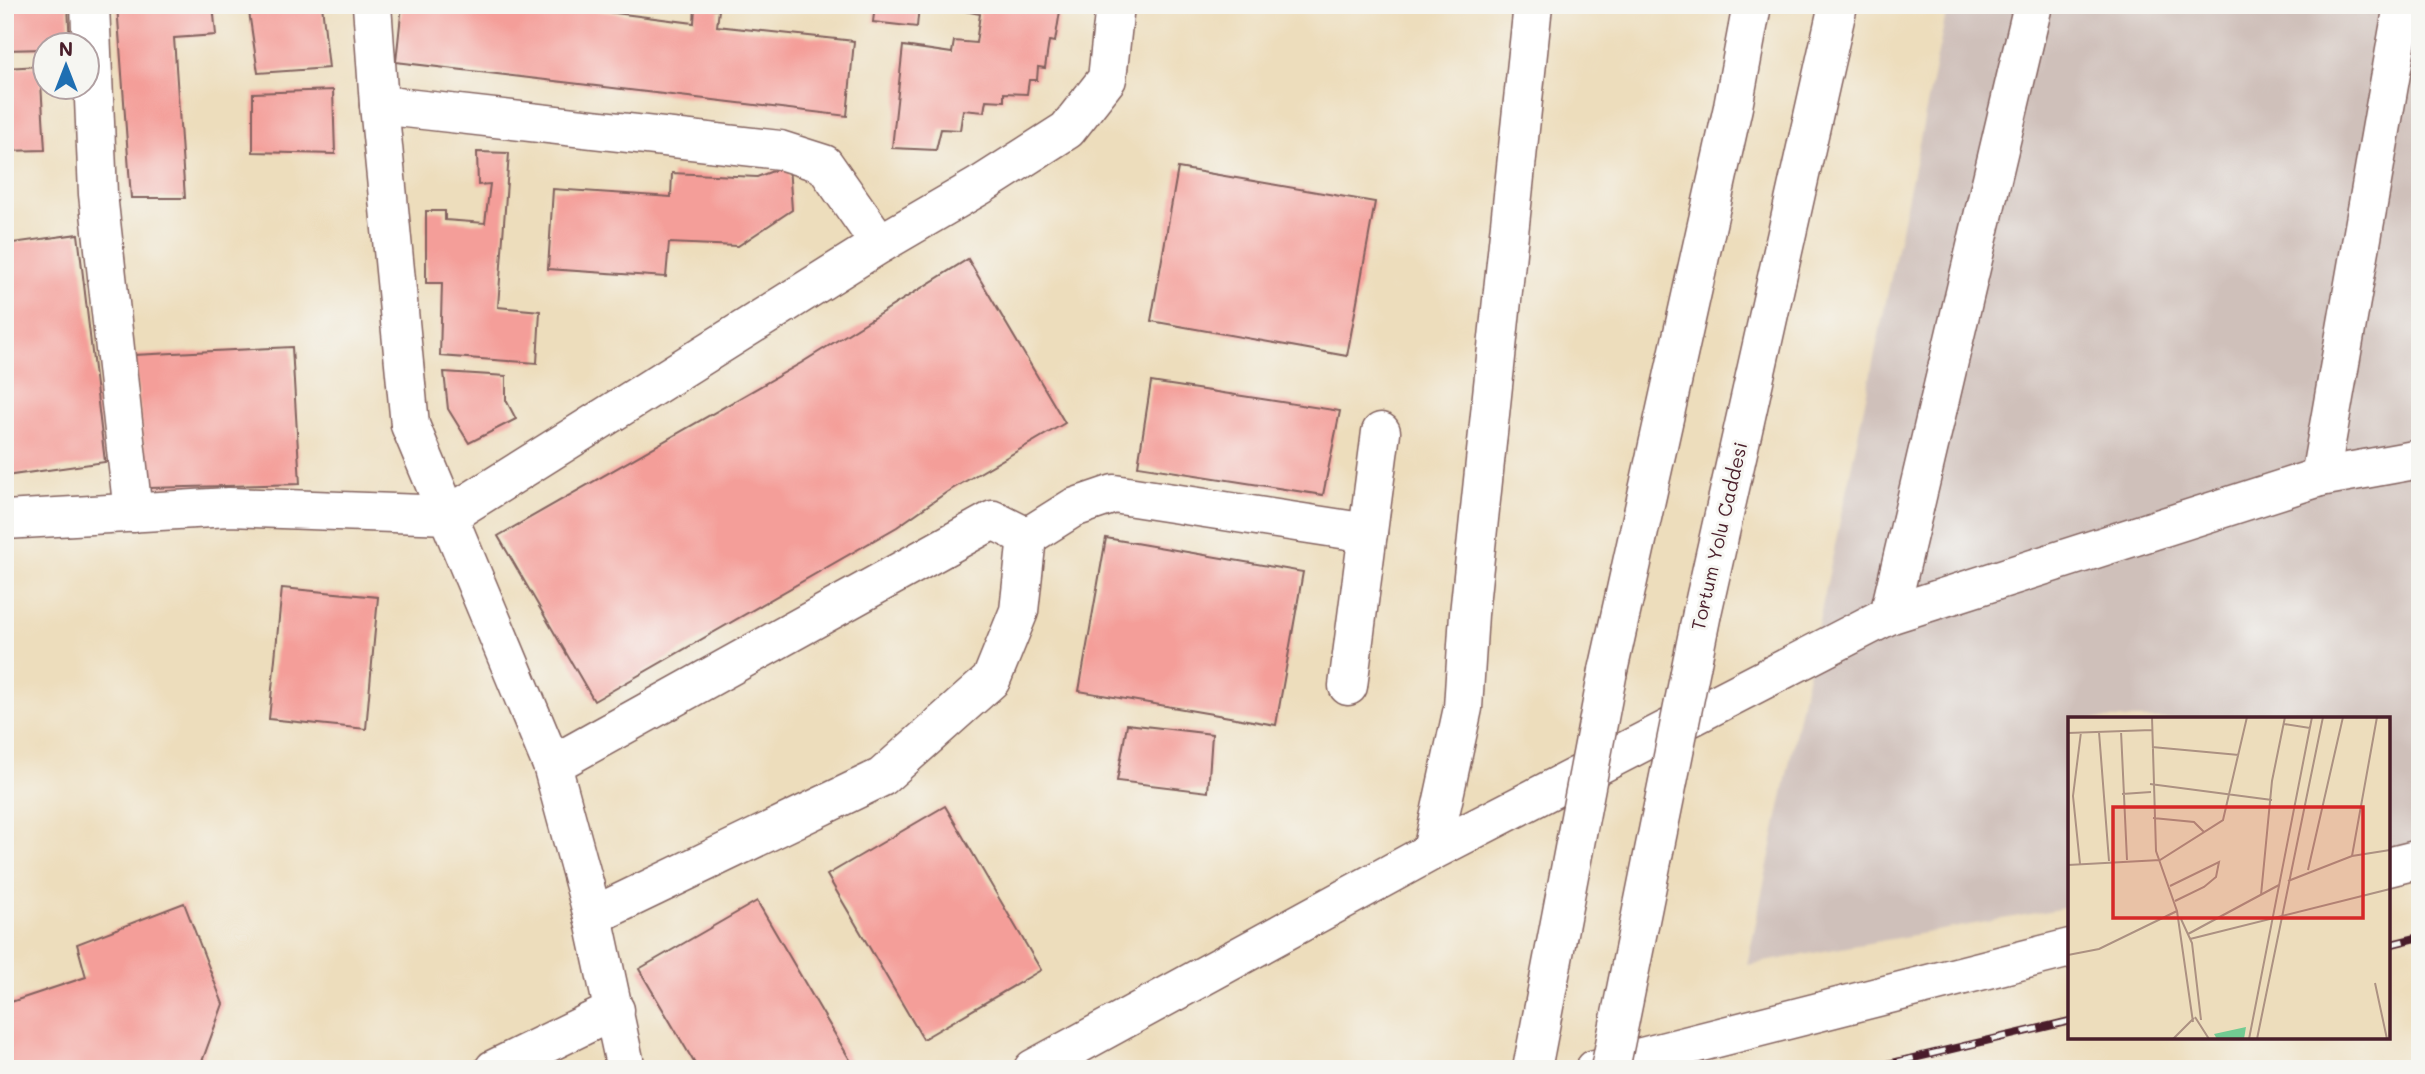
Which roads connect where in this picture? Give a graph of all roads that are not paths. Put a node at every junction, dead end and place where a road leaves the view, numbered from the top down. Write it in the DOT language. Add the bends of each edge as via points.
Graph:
graph roads {
  1 [pos="90,5"];
  2 [pos="372,5"];
  3 [pos="1115,5"];
  4 [pos="1534,5"];
  5 [pos="1752,5"];
  6 [pos="1838,5"];
  7 [pos="2033,5"];
  8 [pos="2403,5"];
  9 [pos="379,105"];
  10 [pos="880,244"];
  11 [pos="1381,432"];
  12 [pos="2420,459"];
  13 [pos="2320,477"];
  14 [pos="132,513"];
  15 [pos="449,515"];
  16 [pos="5,520"];
  17 [pos="1368,533"];
  18 [pos="1027,537"];
  19 [pos="1889,615"];
  20 [pos="1348,685"];
  21 [pos="552,765"];
  22 [pos="1432,851"];
  23 [pos="2420,859"];
  24 [pos="2390,866"];
  25 [pos="593,916"];
  26 [pos="2068,949"];
  27 [pos="615,1010"];
  28 [pos="494,1069"];
  29 [pos="626,1069"];
  30 [pos="643,1069"];
  31 [pos="1033,1069"];
  32 [pos="1532,1069"];
  33 [pos="1595,1069"];
  34 [pos="1609,1069"];
  1 -- 14 [label="main road" via="98,194"];
  2 -- 9 [label="main road"];
  3 -- 10 [label="main road" via="1107,79 1067,130"];
  4 -- 22 [label="main road" via="1463,708"];
  5 -- 32 [label="main road, bridge" via="1608,671"];
  6 -- 34 [label="main road, Tortum Yolu Caddesi, bridge" via="1702,613"];
  7 -- 19 [label="main road"];
  8 -- 13 [label="main road"];
  9 -- 10 [label="main road" via="780,150 824,164"];
  9 -- 15 [label="main road" via="410,425"];
  10 -- 15 [label="main road"];
  11 -- 17 [label="main road"];
  12 -- 13 [label="main road"];
  13 -- 19 [label="main road"];
  14 -- 15 [label="main road" via="229,507"];
  14 -- 16 [label="main road"];
  15 -- 21 [label="main road"];
  17 -- 18 [label="main road" via="1114,494 1073,508"];
  17 -- 20 [label="main road"];
  18 -- 21 [label="main road" via="993,520"];
  18 -- 25 [label="main road" via="1019,611 991,680 882,777"];
  19 -- 22 [label="main road"];
  21 -- 25 [label="main road"];
  22 -- 31 [label="main road"];
  23 -- 24 [label="main road"];
  25 -- 27 [label="main road"];
  26 -- 33 [label="main road"];
  27 -- 28 [label="main road"];
  27 -- 29 [label="main road"];
  27 -- 30 [label="main road"];
}
